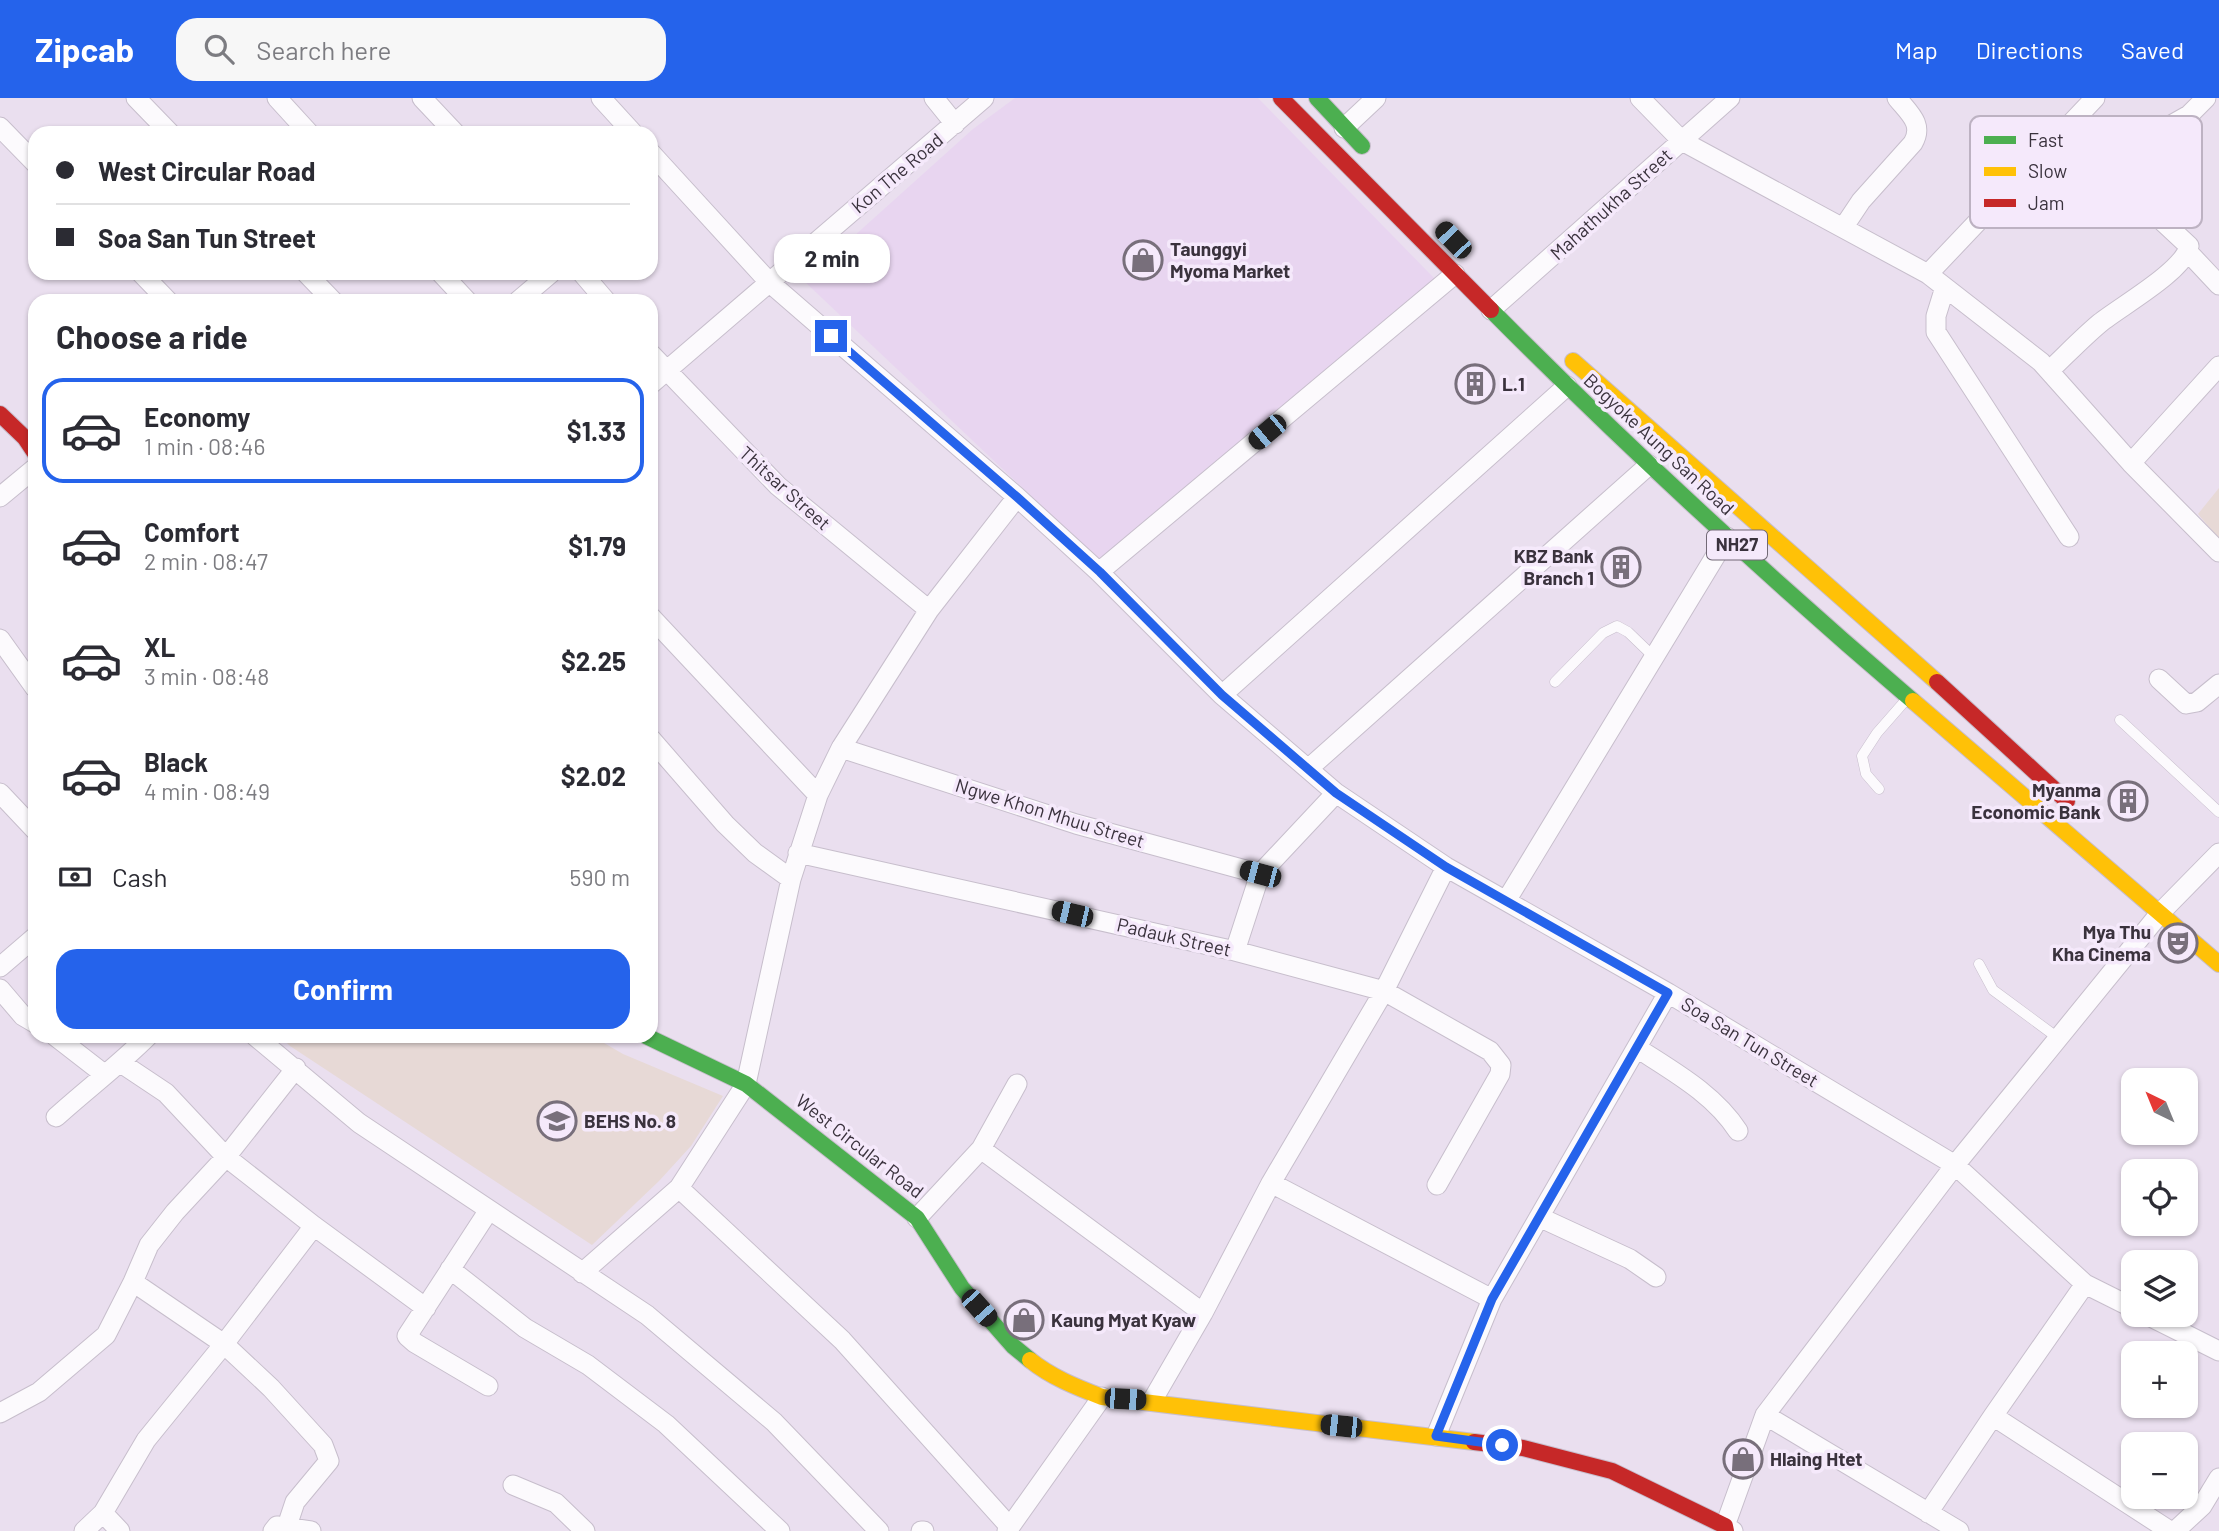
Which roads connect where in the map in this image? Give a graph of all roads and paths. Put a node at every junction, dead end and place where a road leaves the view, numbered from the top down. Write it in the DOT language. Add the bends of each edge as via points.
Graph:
graph roads {
  1 [pos="136,98"];
  2 [pos="276,98"];
  3 [pos="422,98"];
  4 [pos="601,98"];
  5 [pos="934,98"];
  6 [pos="984,98"];
  7 [pos="1281,98"];
  8 [pos="1317,98"];
  9 [pos="1376,98"];
  10 [pos="1640,98"];
  11 [pos="1730,98"];
  12 [pos="1897,98"];
  13 [pos="2095,98"];
  14 [pos="2206,98"];
  15 [pos="2078,116"];
  16 [pos="2187,116"];
  17 [pos="955,124"];
  18 [pos="163,126"];
  19 [pos="302,126"];
  20 [pos="448,126"];
  21 [pos="627,126"];
  22 [pos="0,127"];
  23 [pos="1343,128"];
  24 [pos="1682,141"];
  25 [pos="28,156"];
  26 [pos="1373,157"];
  27 [pos="658,161"];
  28 [pos="1843,228"];
  29 [pos="1972,228"];
  30 [pos="2170,228"];
  31 [pos="2188,252"];
  32 [pos="1455,274"];
  33 [pos="1928,274"];
  34 [pos="148,280"];
  35 [pos="313,280"];
  36 [pos="448,280"];
  37 [pos="543,280"];
  38 [pos="588,280"];
  39 [pos="769,282"];
  40 [pos="2219,285"];
  41 [pos="1945,287"];
  42 [pos="161,294"];
  43 [pos="326,294"];
  44 [pos="460,294"];
  45 [pos="526,294"];
  46 [pos="600,294"];
  47 [pos="1491,310"];
  48 [pos="1564,352"];
  49 [pos="2219,366"];
  50 [pos="2049,371"];
  51 [pos="658,377"];
  52 [pos="1567,386"];
  53 [pos="0,414"];
  54 [pos="28,438"];
  55 [pos="2131,463"];
  56 [pos="1649,465"];
  57 [pos="28,474"];
  58 [pos="0,497"];
  59 [pos="1017,497"];
  60 [pos="1727,537"];
  61 [pos="2069,537"];
  62 [pos="2219,552"];
  63 [pos="1100,572"];
  64 [pos="929,610"];
  65 [pos="658,624"];
  66 [pos="0,639"];
  67 [pos="1654,657"];
  68 [pos="28,678"];
  69 [pos="2160,679"];
  70 [pos="1555,682"];
  71 [pos="2219,684"];
  72 [pos="1919,686"];
  73 [pos="1222,695"];
  74 [pos="2120,720"];
  75 [pos="658,747"];
  76 [pos="841,748"];
  77 [pos="1308,769"];
  78 [pos="1879,789"];
  79 [pos="0,793"];
  80 [pos="1336,793"];
  81 [pos="818,795"];
  82 [pos="2219,812"];
  83 [pos="2083,815"];
  84 [pos="28,823"];
  85 [pos="799,853"];
  86 [pos="2219,853"];
  87 [pos="1446,867"];
  88 [pos="1260,874"];
  89 [pos="791,879"];
  90 [pos="1506,901"];
  91 [pos="2161,912"];
  92 [pos="28,942"];
  93 [pos="1236,951"];
  94 [pos="2,960"];
  95 [pos="1979,964"];
  96 [pos="2219,964"];
  97 [pos="0,989"];
  98 [pos="1384,991"];
  99 [pos="1668,993"];
  100 [pos="28,1019"];
  101 [pos="2059,1038"];
  102 [pos="658,1042"];
  103 [pos="63,1043"];
  104 [pos="141,1043"];
  105 [pos="264,1043"];
  106 [pos="1637,1048"];
  107 [pos="121,1063"];
  108 [pos="296,1068"];
  109 [pos="104,1074"];
  110 [pos="746,1084"];
  111 [pos="1017,1084"];
  112 [pos="56,1117"];
  113 [pos="1738,1131"];
  114 [pos="981,1149"];
  115 [pos="226,1157"];
  116 [pos="1955,1165"];
  117 [pos="1271,1183"];
  118 [pos="1437,1185"];
  119 [pos="679,1188"];
  120 [pos="489,1210"];
  121 [pos="1539,1217"];
  122 [pos="917,1219"];
  123 [pos="313,1226"];
  124 [pos="450,1269"];
  125 [pos="582,1273"];
  126 [pos="1656,1277"];
  127 [pos="133,1282"];
  128 [pos="2085,1284"];
  129 [pos="1492,1299"];
  130 [pos="2121,1302"];
  131 [pos="426,1308"];
  132 [pos="1203,1313"];
  133 [pos="2172,1327"];
  134 [pos="224,1344"];
  135 [pos="2219,1351"];
  136 [pos="488,1386"];
  137 [pos="1102,1397"];
  138 [pos="1152,1401"];
  139 [pos="0,1413"];
  140 [pos="1765,1415"];
  141 [pos="1993,1416"];
  142 [pos="1436,1436"];
  143 [pos="2219,1478"];
  144 [pos="513,1485"];
  145 [pos="2210,1511"];
  146 [pos="103,1513"];
  147 [pos="1928,1513"];
  148 [pos="279,1529"];
  149 [pos="1008,1529"];
  150 [pos="1728,1529"];
  151 [pos="84,1531"];
  152 [pos="120,1531"];
  153 [pos="311,1531"];
  154 [pos="585,1531"];
  155 [pos="780,1531"];
  156 [pos="879,1531"];
  157 [pos="1959,1531"];
  158 [pos="2173,1531"];
  1 -- 18 [label="street"];
  2 -- 19 [label="street"];
  3 -- 20 [label="street"];
  4 -- 21 [label="street"];
  5 -- 17 [label="street"];
  6 -- 17 [label="street, Kon The Road"];
  7 -- 32 [label="main road, Bogyoke Aung San Road / NH27"];
  8 -- 23 [label="main road"];
  9 -- 23 [label="street"];
  10 -- 24 [label="street"];
  11 -- 24 [label="street, Mahathukha Street"];
  12 -- 28 [label="street" via="1918,124 1918,134"];
  13 -- 15 [label="street"];
  14 -- 16 [label="street"];
  17 -- 39 [label="street, Kon The Road"];
  22 -- 25 [label="street"];
  23 -- 26 [label="main road"];
  24 -- 28 [label="street"];
  24 -- 47 [label="street, Mahathukha Street"];
  27 -- 39 [label="street, Soa San Tun Street"];
  28 -- 33 [label="street"];
  29 -- 33 [label="street"];
  30 -- 31 [label="street" via="2189,246"];
  31 -- 40 [label="street"];
  31 -- 50 [label="street" via="2167,275 2100,323"];
  32 -- 47 [label="main road, Bogyoke Aung San Road / NH27"];
  32 -- 63 [label="street"];
  33 -- 41 [label="street"];
  34 -- 42 [label="street"];
  35 -- 43 [label="street"];
  36 -- 44 [label="street"];
  37 -- 45 [label="street"];
  38 -- 46 [label="street"];
  39 -- 51 [label="street, Kon The Road"];
  39 -- 59 [label="street, Soa San Tun Street"];
  41 -- 50 [label="street"];
  41 -- 61 [label="street" via="1936,316 1937,331"];
  47 -- 52 [label="main road, Bogyoke Aung San Road / NH27"];
  48 -- 72 [label="main road, Bogyoke Aung San Road / NH27"];
  49 -- 55 [label="street"];
  50 -- 55 [label="street"];
  51 -- 64 [label="street, Thitsar Street" via="778,486"];
  52 -- 56 [label="main road, Bogyoke Aung San Road / NH27"];
  52 -- 73 [label="street"];
  53 -- 54 [label="main road"];
  55 -- 62 [label="street"];
  56 -- 60 [label="main road, Bogyoke Aung San Road / NH27"];
  56 -- 77 [label="street"];
  57 -- 58 [label="street"];
  59 -- 63 [label="street, Soa San Tun Street"];
  59 -- 64 [label="street"];
  60 -- 67 [label="street"];
  60 -- 72 [label="main road, Bogyoke Aung San Road / NH27"];
  63 -- 73 [label="street, Soa San Tun Street"];
  64 -- 76 [label="street"];
  65 -- 81 [label="street"];
  66 -- 68 [label="street"];
  67 -- 70 [label="lane" via="1617,626 1603,633"];
  67 -- 90 [label="street"];
  69 -- 71 [label="street" via="2186,704 2197,702"];
  72 -- 78 [label="lane" via="1862,757 1866,774"];
  72 -- 83 [label="main road, Bogyoke Aung San Road / NH27"];
  72 -- 91 [label="main road, Bogyoke Aung San Road / NH27"];
  73 -- 77 [label="street, Soa San Tun Street"];
  74 -- 82 [label="lane"];
  75 -- 89 [label="street" via="725,824"];
  76 -- 81 [label="street"];
  76 -- 88 [label="street, Ngwe Khon Mhuu Street" via="1076,824"];
  77 -- 80 [label="street, Soa San Tun Street"];
  79 -- 84 [label="street"];
  80 -- 87 [label="street, Soa San Tun Street"];
  80 -- 88 [label="street"];
  81 -- 85 [label="street"];
  85 -- 89 [label="street"];
  85 -- 93 [label="street, Padauk Street"];
  86 -- 91 [label="street"];
  87 -- 90 [label="street, Soa San Tun Street"];
  87 -- 98 [label="street"];
  88 -- 93 [label="street"];
  89 -- 110 [label="street"];
  90 -- 99 [label="street, Soa San Tun Street"];
  91 -- 96 [label="main road, Bogyoke Aung San Road / NH27"];
  91 -- 101 [label="street"];
  92 -- 94 [label="street"];
  93 -- 98 [label="street, Padauk Street"];
  95 -- 101 [label="lane" via="1993,990"];
  97 -- 100 [label="street"];
  98 -- 117 [label="street"];
  98 -- 118 [label="street, Padauk Street" via="1490,1051 1501,1065"];
  99 -- 106 [label="street"];
  99 -- 116 [label="street, Soa San Tun Street"];
  101 -- 116 [label="street"];
  102 -- 110 [label="main road, West Circular Road"];
  103 -- 109 [label="street"];
  104 -- 107 [label="street"];
  105 -- 108 [label="street"];
  106 -- 113 [label="street" via="1689,1081 1727,1114"];
  106 -- 121 [label="street"];
  107 -- 109 [label="street"];
  107 -- 115 [label="street" via="166,1093"];
  108 -- 115 [label="street"];
  108 -- 120 [label="street" via="359,1123"];
  109 -- 112 [label="street"];
  110 -- 119 [label="street"];
  110 -- 122 [label="main road, West Circular Road"];
  111 -- 114 [label="street"];
  114 -- 122 [label="street"];
  114 -- 132 [label="street"];
  115 -- 123 [label="street"];
  115 -- 127 [label="street" via="149,1245"];
  116 -- 128 [label="street, Soa San Tun Street"];
  116 -- 140 [label="street"];
  117 -- 129 [label="street"];
  117 -- 132 [label="street"];
  119 -- 125 [label="street"];
  119 -- 149 [label="street" via="842,1340"];
  120 -- 124 [label="street"];
  120 -- 125 [label="street"];
  121 -- 126 [label="street" via="1630,1259"];
  121 -- 129 [label="street"];
  122 -- 137 [label="main road, West Circular Road" via="962,1289 1013,1346 1041,1369"];
  123 -- 131 [label="street"];
  123 -- 134 [label="street"];
  124 -- 131 [label="street"];
  124 -- 155 [label="street" via="525,1328 589,1365 666,1424"];
  125 -- 156 [label="street" via="647,1315 774,1422"];
  127 -- 134 [label="street"];
  127 -- 139 [label="street" via="106,1335 39,1392"];
  128 -- 130 [label="street, Soa San Tun Street"];
  128 -- 141 [label="street"];
  129 -- 142 [label="street"];
  131 -- 136 [label="street" via="407,1336"];
  132 -- 138 [label="street"];
  133 -- 135 [label="street"];
  134 -- 146 [label="street" via="146,1440"];
  134 -- 148 [label="street" via="271,1388 328,1455 329,1461"];
  137 -- 138 [label="main road, West Circular Road"];
  137 -- 149 [label="street"];
  138 -- 142 [label="main road, West Circular Road"];
  140 -- 147 [label="street"];
  140 -- 150 [label="street"];
  141 -- 147 [label="street"];
  141 -- 158 [label="street"];
  142 -- 150 [label="main road, West Circular Road" via="1523,1448 1612,1471"];
  143 -- 145 [label="street"];
  144 -- 154 [label="street" via="556,1503"];
  145 -- 158 [label="street"];
  146 -- 151 [label="street"];
  146 -- 152 [label="street"];
  147 -- 157 [label="street"];
  148 -- 153 [label="street"];
}
